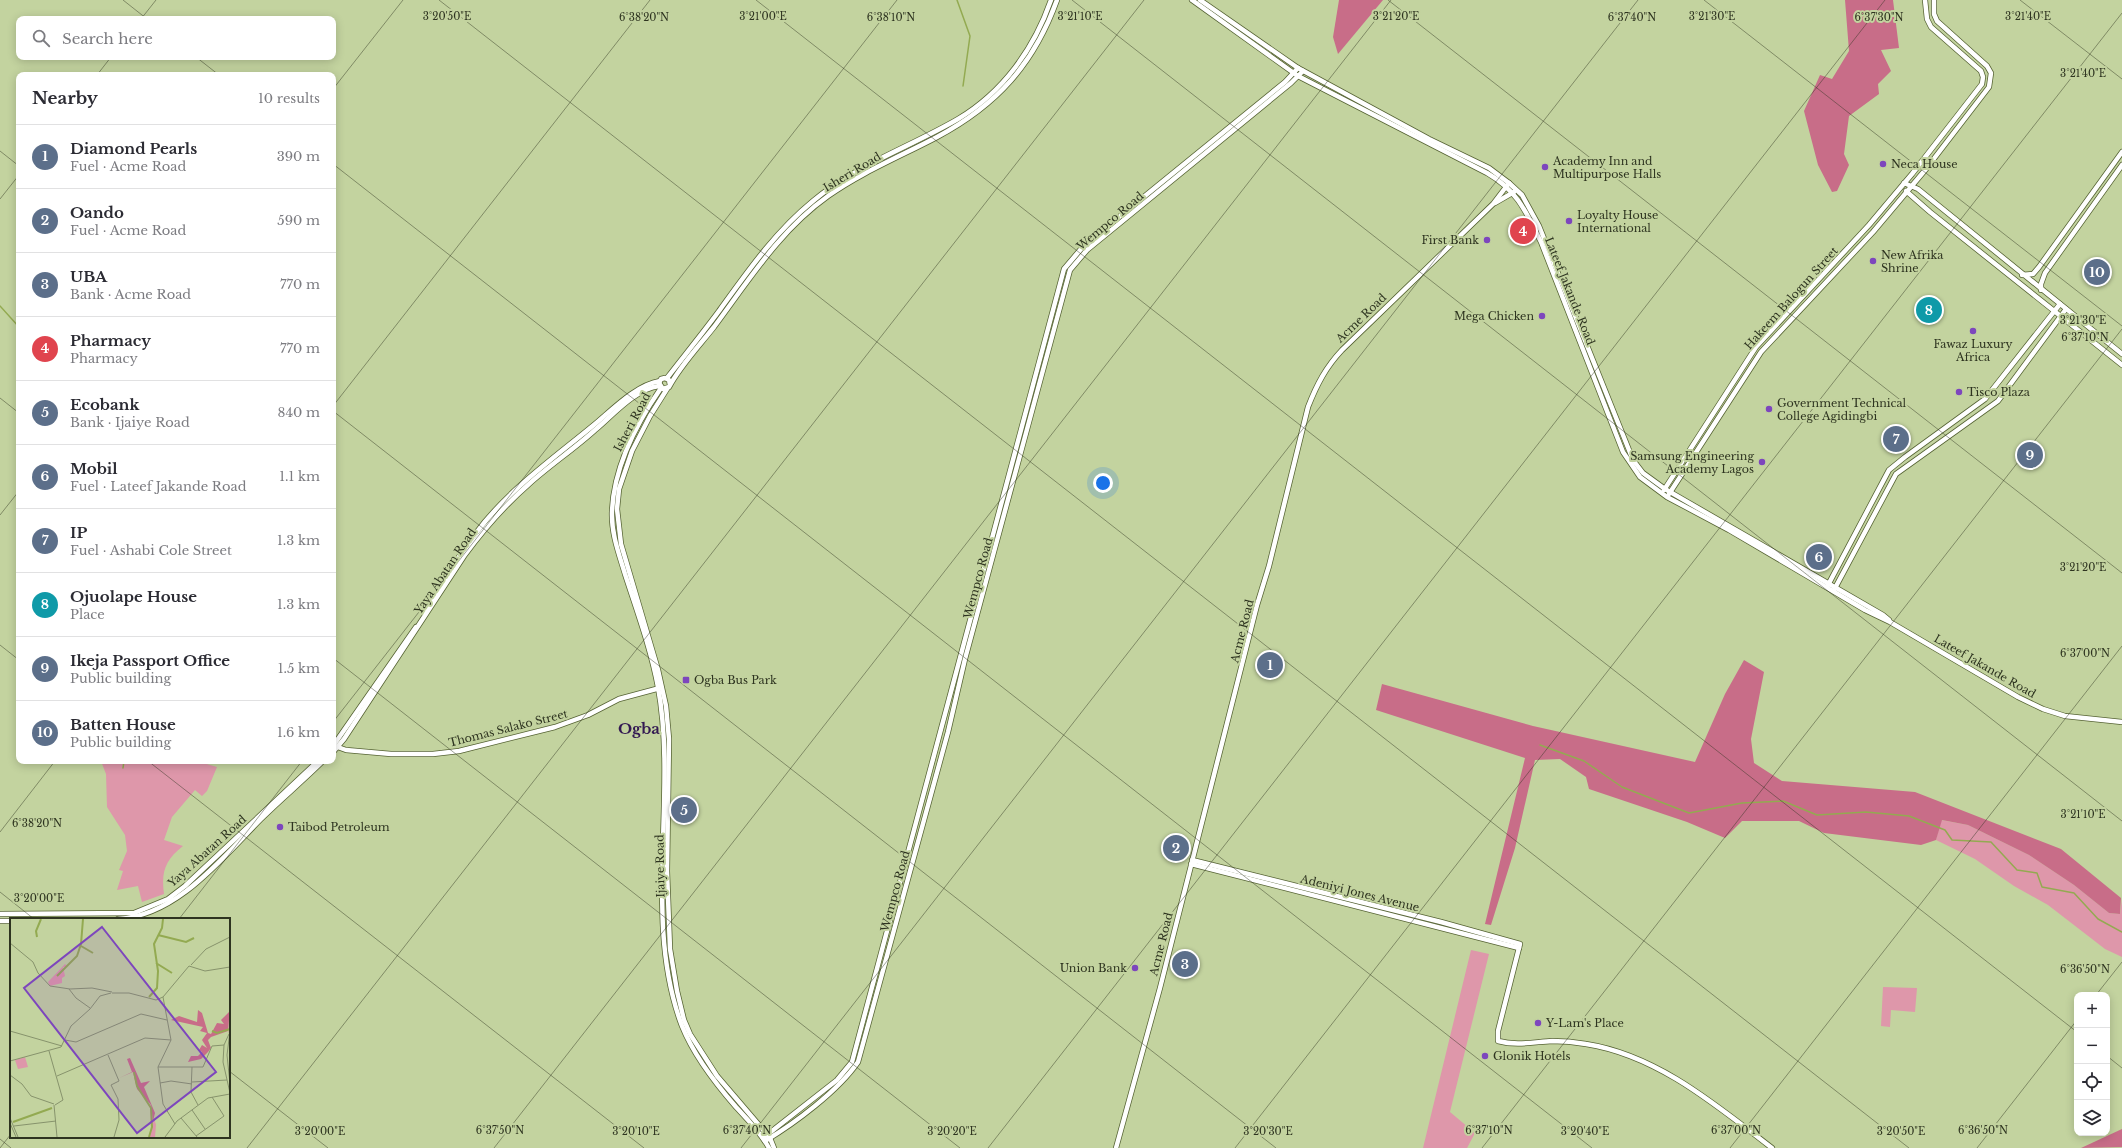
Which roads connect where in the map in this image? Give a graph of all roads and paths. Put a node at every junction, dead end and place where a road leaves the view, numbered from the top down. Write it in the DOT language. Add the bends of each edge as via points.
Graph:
graph roads {
  1 [pos="1051,0"];
  2 [pos="1057,0"];
  3 [pos="1192,0"];
  4 [pos="1200,0"];
  5 [pos="1925,0"];
  6 [pos="1934,0"];
  7 [pos="1956,39"];
  8 [pos="1951,45"];
  9 [pos="1284,67"];
  10 [pos="1300,70"];
  11 [pos="1296,75"];
  12 [pos="1285,82"];
  13 [pos="2122,152"];
  14 [pos="2122,165"];
  15 [pos="1904,183"];
  16 [pos="1508,184"];
  17 [pos="1912,185"];
  18 [pos="1515,191"];
  19 [pos="828,192"];
  20 [pos="1906,193"];
  21 [pos="1493,204"];
  22 [pos="1936,204"];
  23 [pos="1930,212"];
  24 [pos="1108,226"];
  25 [pos="1112,230"];
  26 [pos="2022,275"];
  27 [pos="2042,290"];
  28 [pos="2060,304"];
  29 [pos="1793,307"];
  30 [pos="2066,309"];
  31 [pos="2054,311"];
  32 [pos="1798,312"];
  33 [pos="2061,316"];
  34 [pos="2037,334"];
  35 [pos="2044,339"];
  36 [pos="2122,354"];
  37 [pos="2122,365"];
  38 [pos="668,378"];
  39 [pos="660,385"];
  40 [pos="670,385"];
  41 [pos="667,389"];
  42 [pos="1701,432"];
  43 [pos="1706,436"];
  44 [pos="1663,491"];
  45 [pos="1669,495"];
  46 [pos="626,558"];
  47 [pos="620,560"];
  48 [pos="1840,561"];
  49 [pos="1847,565"];
  50 [pos="1827,586"];
  51 [pos="1834,590"];
  52 [pos="660,688"];
  53 [pos="2122,722"];
  54 [pos="336,743"];
  55 [pos="336,746"];
  56 [pos="315,764"];
  57 [pos="320,764"];
  58 [pos="1192,862"];
  59 [pos="0,914"];
  60 [pos="129,918"];
  61 [pos="769,1136"];
  62 [pos="764,1140"];
  63 [pos="769,1148"];
  64 [pos="774,1148"];
  65 [pos="1116,1148"];
  66 [pos="1772,1148"];
  1 -- 19 [label="street, Isheri Road" via="1039,31 1026,54 986,98 958,119 875,162"];
  2 -- 19 [label="street, Isheri Road" via="1044,33 1030,58 991,101 961,124"];
  3 -- 9 [label="street, Lateef Jakande Road"];
  4 -- 10 [label="street, Lateef Jakande Road"];
  5 -- 8 [label="street, Hakeem Balogun Street" via="1927,19 1931,27"];
  6 -- 7 [label="street" via="1937,21"];
  7 -- 8 [label="street"];
  7 -- 17 [label="street, Hakeem Balogun Street" via="1987,66 1992,79 1984,94"];
  8 -- 15 [label="street, Hakeem Balogun Street" via="1981,71 1982,84"];
  9 -- 11 [label="street, Lateef Jakande Road"];
  9 -- 12 [label="street"];
  10 -- 11 [label="street"];
  10 -- 16 [label="street, Lateef Jakande Road" via="1489,168"];
  11 -- 12 [label="street, Wempco Road"];
  11 -- 16 [label="street, Lateef Jakande Road"];
  11 -- 25 [label="street, Wempco Road"];
  12 -- 24 [label="street, Wempco Road"];
  13 -- 26 [label="street" via="2039,267 2033,274"];
  14 -- 27 [label="street" via="2045,273 2041,284"];
  15 -- 17 [label="street"];
  15 -- 20 [label="street"];
  15 -- 29 [label="street, Hakeem Balogun Street" via="1838,261"];
  16 -- 18 [label="street, Lateef Jakande Road"];
  16 -- 21 [label="street, Acme Road"];
  17 -- 20 [label="street, Hakeem Balogun Street"];
  17 -- 22 [label="street"];
  18 -- 21 [label="street"];
  18 -- 44 [label="street, Lateef Jakande Road" via="1533,212 1633,460"];
  19 -- 38 [label="street, Isheri Road" via="774,237"];
  19 -- 40 [label="street, Isheri Road" via="768,253"];
  20 -- 23 [label="street"];
  20 -- 32 [label="street, Hakeem Balogun Street"];
  21 -- 58 [label="street, Acme Road" via="1328,364 1316,386 1308,407"];
  22 -- 23 [label="street"];
  22 -- 26 [label="street"];
  23 -- 31 [label="street"];
  24 -- 25 [label="street"];
  24 -- 61 [label="street, Wempco Road" via="1070,260 1061,276 852,1062 837,1080"];
  25 -- 61 [label="street, Wempco Road" via="1075,263 1067,279 858,1062 850,1074 827,1096"];
  26 -- 27 [label="street"];
  27 -- 28 [label="street"];
  28 -- 30 [label="street"];
  28 -- 31 [label="street"];
  29 -- 32 [label="street"];
  29 -- 42 [label="street, Hakeem Balogun Street" via="1756,347"];
  30 -- 33 [label="street"];
  30 -- 36 [label="street"];
  31 -- 33 [label="street"];
  31 -- 34 [label="street"];
  32 -- 43 [label="street, Hakeem Balogun Street" via="1754,361"];
  33 -- 35 [label="street"];
  33 -- 37 [label="street"];
  34 -- 35 [label="street"];
  34 -- 48 [label="street" via="1985,399 1889,470"];
  35 -- 49 [label="street" via="1998,401 1896,474"];
  38 -- 39 [label="street, Yaya Abatan Road" via="663,378"];
  38 -- 40 [label="street"];
  39 -- 41 [label="street"];
  39 -- 47 [label="street, Isheri Road" via="635,432 615,484 612,514"];
  39 -- 54 [label="street, Yaya Abatan Road" via="633,394 558,453 509,497 481,527"];
  40 -- 41 [label="street, Isheri Road"];
  41 -- 46 [label="street, Isheri Road" via="640,434 619,489 618,527"];
  42 -- 43 [label="street"];
  42 -- 44 [label="street, Hakeem Balogun Street"];
  43 -- 45 [label="street, Hakeem Balogun Street"];
  44 -- 45 [label="street, Lateef Jakande Road"];
  45 -- 50 [label="street, Lateef Jakande Road"];
  46 -- 52 [label="street, Ijaiye Road"];
  47 -- 52 [label="street, Ijaiye Road"];
  48 -- 49 [label="street"];
  48 -- 50 [label="street"];
  49 -- 51 [label="street"];
  50 -- 51 [label="street, Lateef Jakande Road"];
  51 -- 53 [label="street, Lateef Jakande Road" via="2038,707 2065,716"];
  52 -- 55 [label="street, Thomas Salako Street" via="619,699 588,715 555,727 459,751 392,754"];
  52 -- 61 [label="street, Ijaiye Road" via="669,739 670,949 684,1020 717,1076"];
  52 -- 62 [label="street, Ijaiye Road" via="664,739 662,890 666,950 674,997 682,1026 694,1050 720,1088"];
  56 -- 59 [label="street, Yaya Abatan Road" via="168,899 134,913"];
  57 -- 60 [label="street, Yaya Abatan Road" via="234,848 181,895 151,912"];
  58 -- 65 [label="street, Acme Road"];
  58 -- 66 [label="street, Adeniyi Jones Avenue" via="1441,922 1519,946 1498,1031 1498,1041 1512,1044 1564,1041 1612,1049 1638,1059 1678,1080"];
  61 -- 62 [label="street, Wempco Road"];
  61 -- 64 [label="street, Ijaiye Road"];
  62 -- 63 [label="street, Ijaiye Road"];
}
